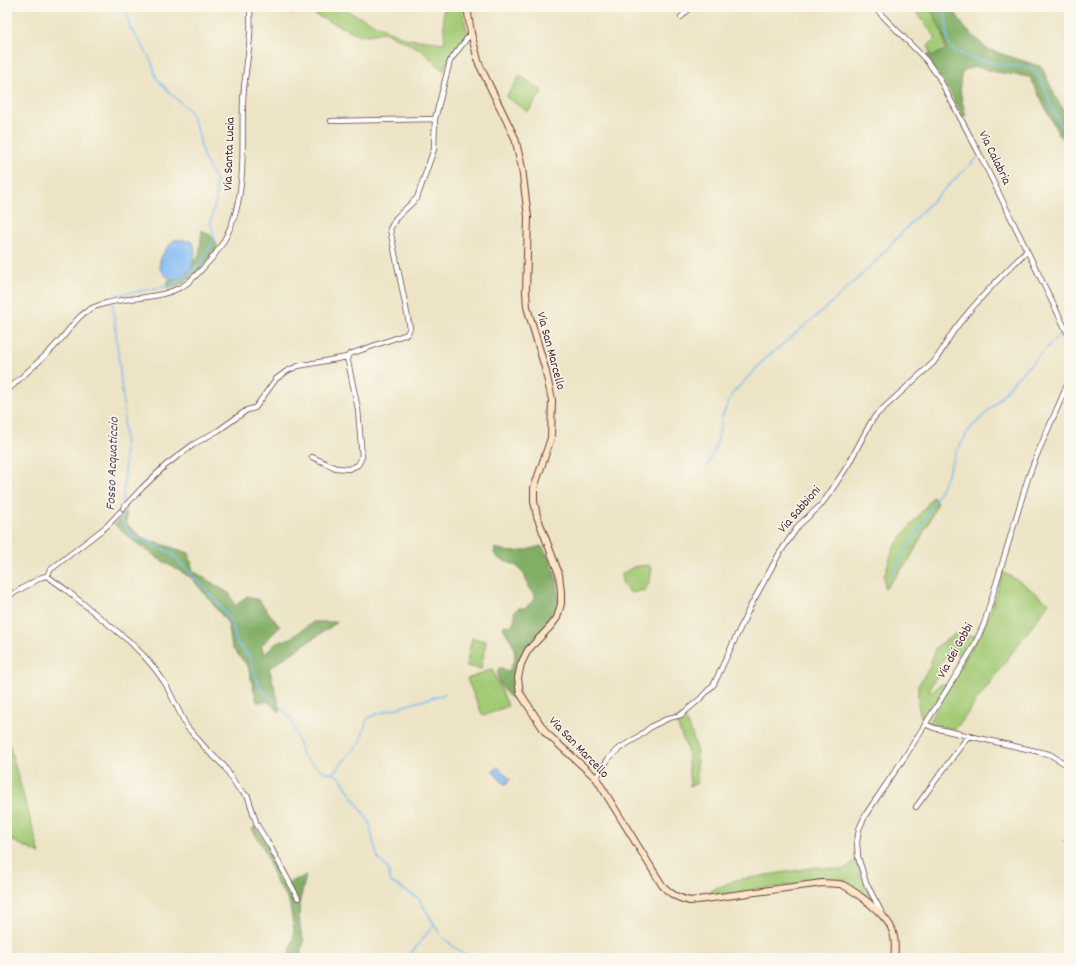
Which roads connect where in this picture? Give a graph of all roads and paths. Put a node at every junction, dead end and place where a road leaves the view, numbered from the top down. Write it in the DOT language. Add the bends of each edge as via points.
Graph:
graph roads {
  1 [pos="250,7"];
  2 [pos="467,7"];
  3 [pos="691,7"];
  4 [pos="874,7"];
  5 [pos="681,17"];
  6 [pos="471,33"];
  7 [pos="435,119"];
  8 [pos="331,121"];
  9 [pos="1027,252"];
  10 [pos="1069,336"];
  11 [pos="347,357"];
  12 [pos="1069,381"];
  13 [pos="7,391"];
  14 [pos="312,458"];
  15 [pos="47,576"];
  16 [pos="7,597"];
  17 [pos="925,724"];
  18 [pos="969,735"];
  19 [pos="1064,763"];
  20 [pos="596,778"];
  21 [pos="916,807"];
  22 [pos="298,898"];
  23 [pos="884,916"];
  24 [pos="1069,954"];
  25 [pos="894,958"];
  26 [pos="1067,958"];
  1 -- 13 [label="street, Via Santa Lucia" via="250,35 243,102 242,180 236,211 221,246 205,266 181,288 160,295 112,301 85,312 46,355"];
  2 -- 6 [label="main road, Via San Marcello"];
  3 -- 5 [label="street"];
  4 -- 9 [label="street, Via Calabria" via="926,60 938,76"];
  6 -- 7 [label="street" via="450,61"];
  6 -- 20 [label="main road, Via San Marcello" via="478,64 515,138 522,168 528,217 526,300 552,400 551,438 534,488 534,501 537,516 559,574 561,604 557,618 528,650 521,664 518,678 520,693 546,733"];
  7 -- 8 [label="street"];
  7 -- 11 [label="street" via="434,149 417,198 396,218 390,229 410,328 407,334"];
  9 -- 10 [label="street, Via Calabria"];
  9 -- 20 [label="street, Via Sabbioni" via="990,287 965,316 933,363 876,415 829,494 799,525 779,554 714,684 681,715 652,726 620,748 609,758"];
  11 -- 14 [label="street" via="358,409 362,457 358,465 349,469 336,468"];
  11 -- 15 [label="street" via="298,366 276,379 255,408 247,410 166,465 107,526 50,570"];
  12 -- 17 [label="street, Via dei Gobbi" via="1028,478 984,624 973,648"];
  15 -- 16 [label="street"];
  15 -- 22 [label="street" via="129,641 155,669 187,727 224,766 238,788 248,797 257,825"];
  17 -- 18 [label="street"];
  17 -- 23 [label="street, Via dei Gobbi" via="866,814 859,829 858,857 866,883"];
  18 -- 19 [label="street" via="1049,754"];
  18 -- 21 [label="street"];
  20 -- 23 [label="main road, Via San Marcello" via="662,885 679,899 690,901 822,883 842,885"];
  23 -- 25 [label="main road, Via San Marcello" via="892,926 895,938"];
  24 -- 26 [label="street"];
}
